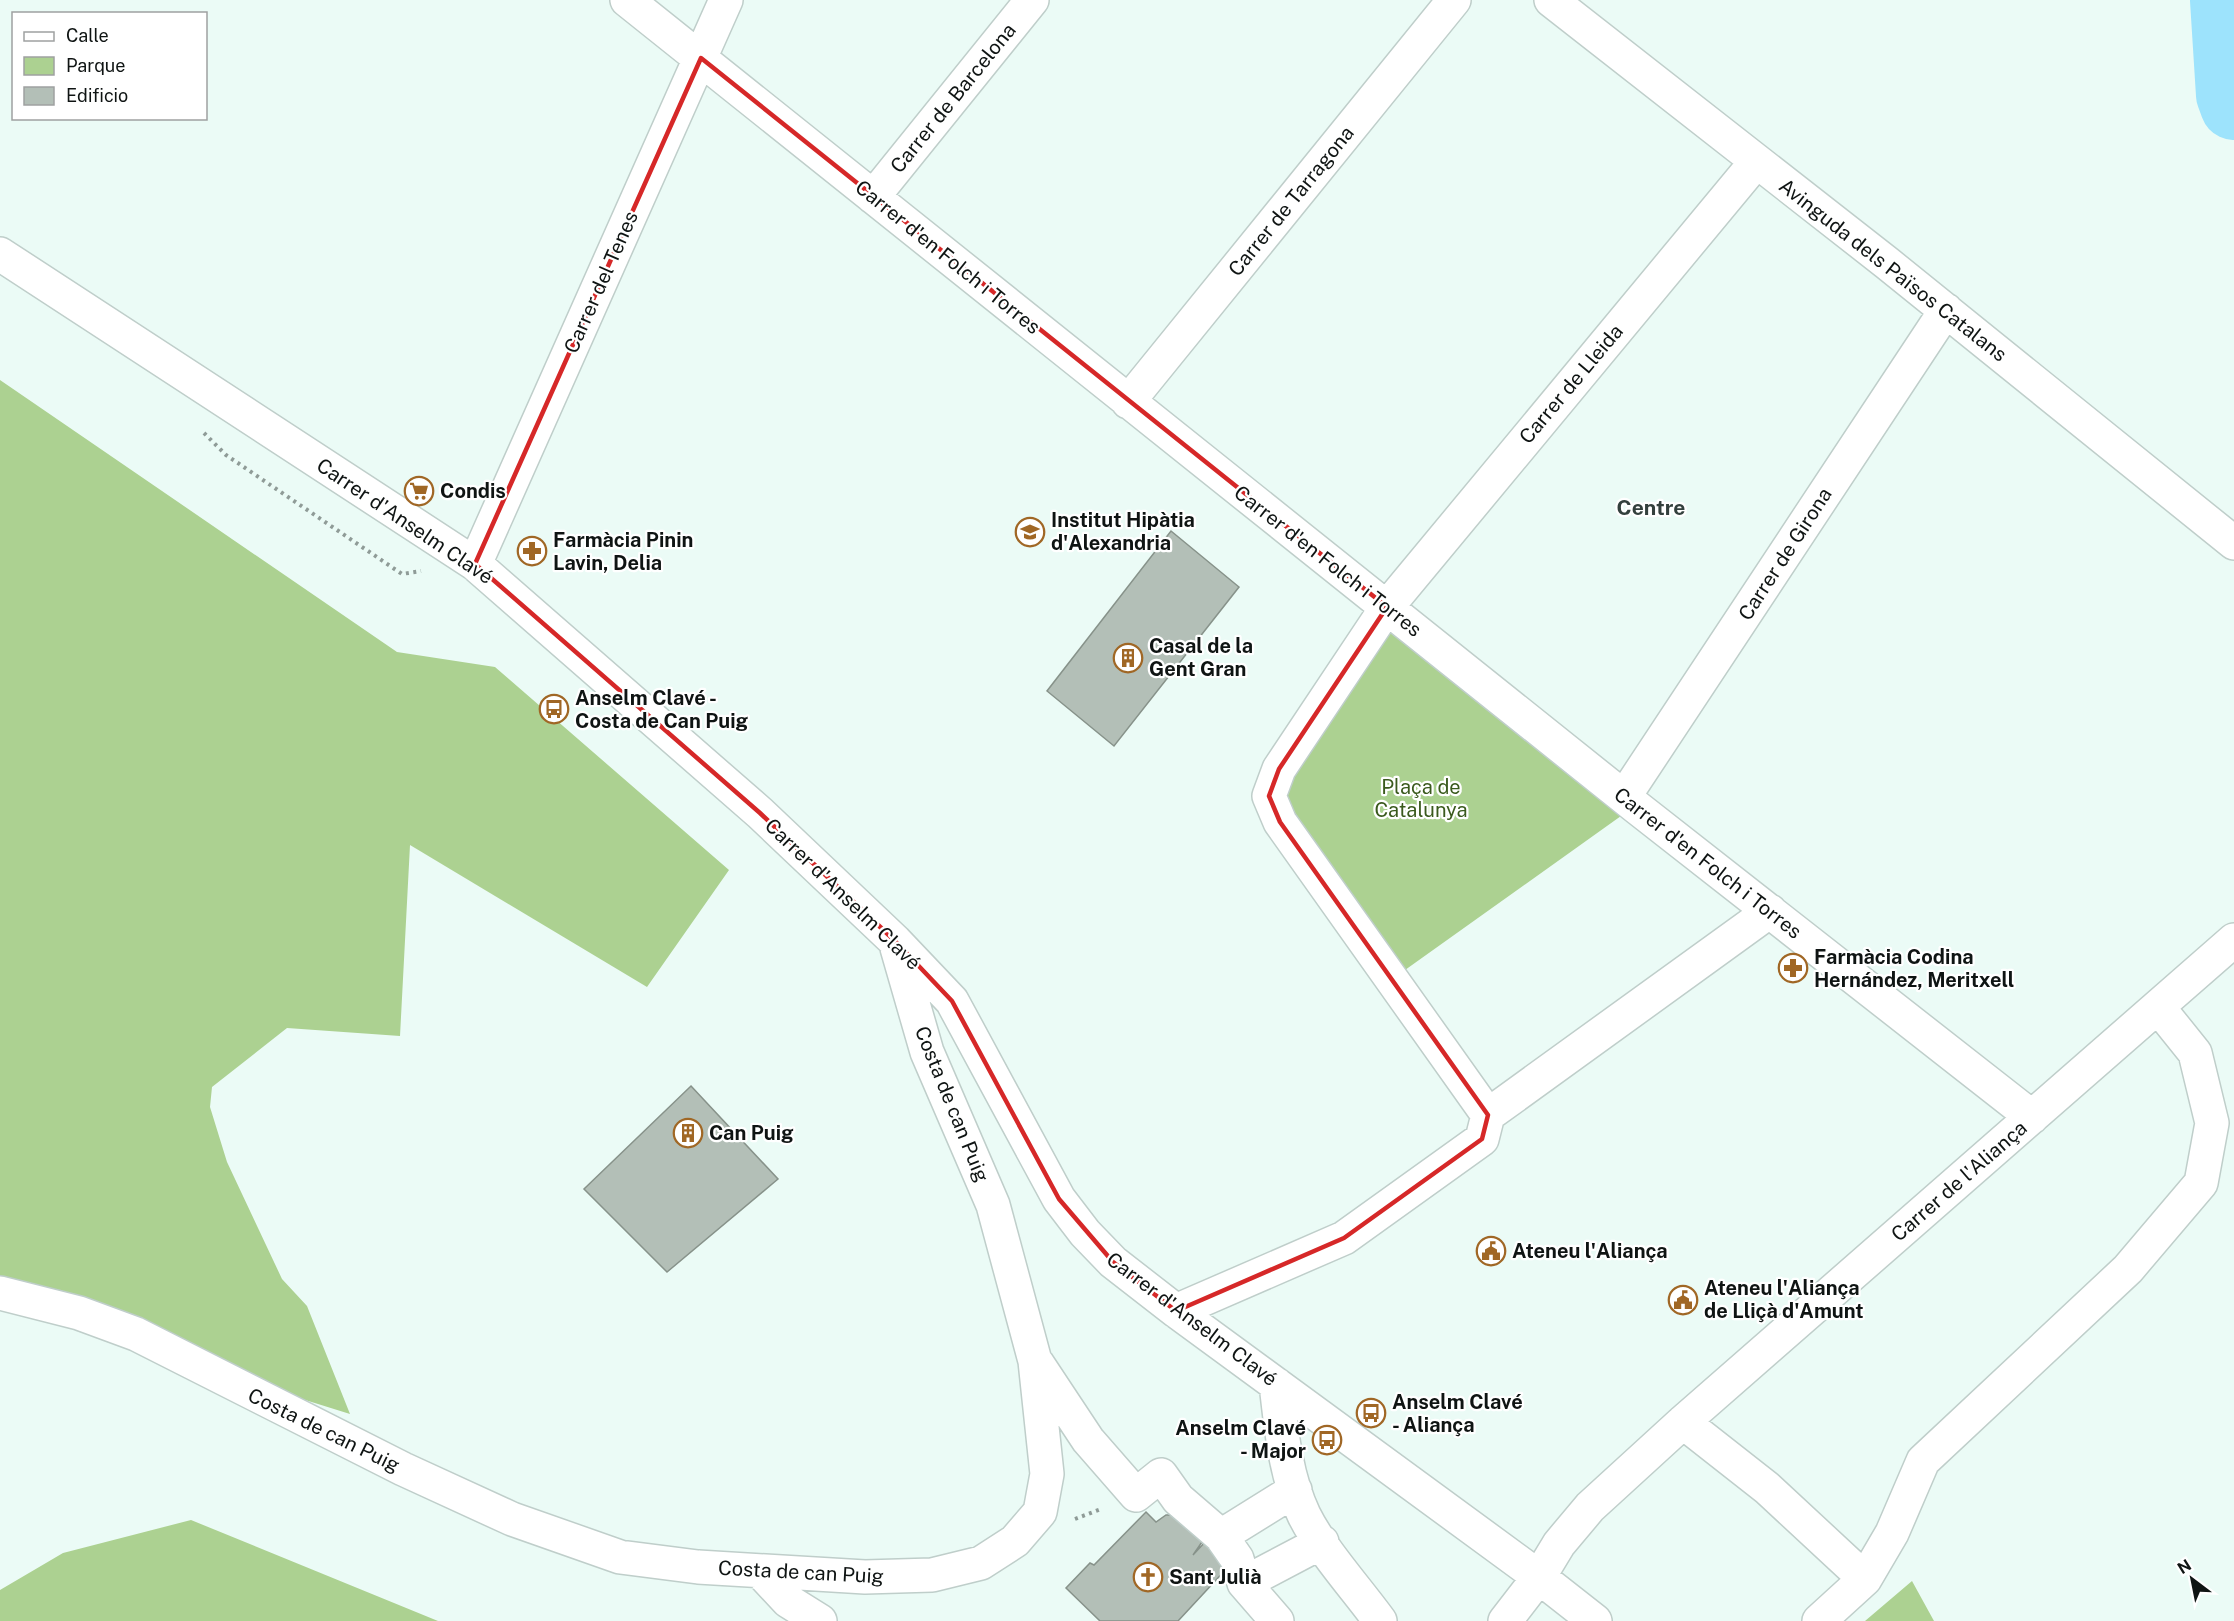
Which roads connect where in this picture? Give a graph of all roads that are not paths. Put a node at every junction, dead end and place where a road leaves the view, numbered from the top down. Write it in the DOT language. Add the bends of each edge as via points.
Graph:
graph roads {
  1 [pos="627,0"];
  2 [pos="726,0"];
  3 [pos="1032,0"];
  4 [pos="1454,0"];
  5 [pos="1551,0"];
  6 [pos="701,58"];
  7 [pos="1756,162"];
  8 [pos="873,196"];
  9 [pos="0,254"];
  10 [pos="1946,310"];
  11 [pos="1128,402"];
  12 [pos="2234,543"];
  13 [pos="475,564"];
  14 [pos="1387,607"];
  15 [pos="1624,797"];
  16 [pos="1770,911"];
  17 [pos="2234,940"];
  18 [pos="895,941"];
  19 [pos="2158,1006"];
  20 [pos="1488,1115"];
  21 [pos="2032,1118"];
  22 [pos="0,1293"];
  23 [pos="1176,1311"];
  24 [pos="1035,1360"];
  25 [pos="1276,1384"];
  26 [pos="1683,1422"];
  27 [pos="1294,1490"];
  28 [pos="1221,1536"];
  29 [pos="1322,1542"];
  30 [pos="760,1571"];
  31 [pos="1539,1577"];
  32 [pos="1865,1579"];
  33 [pos="1244,1583"];
  34 [pos="820,1621"];
  35 [pos="1278,1621"];
  36 [pos="1380,1621"];
  37 [pos="1504,1621"];
  38 [pos="1595,1621"];
  39 [pos="1819,1621"];
  1 -- 6 [label="street, Carrer d'en Folch i Torres"];
  2 -- 6 [label="street, Carrer del Tenes"];
  3 -- 8 [label="street, Carrer de Barcelona"];
  4 -- 11 [label="street, Carrer de Tarragona"];
  5 -- 7 [label="street, Avinguda dels Països Catalans"];
  6 -- 8 [label="street, Carrer d'en Folch i Torres"];
  6 -- 13 [label="street, Carrer del Tenes"];
  7 -- 10 [label="street, Avinguda dels Països Catalans"];
  7 -- 14 [label="street, Carrer de Lleida"];
  8 -- 11 [label="street, Carrer d'en Folch i Torres"];
  9 -- 13 [label="street, Carrer d'Anselm Clavé"];
  10 -- 12 [label="street, Avinguda dels Països Catalans"];
  10 -- 15 [label="street, Carrer de Girona"];
  11 -- 14 [label="street, Carrer d'en Folch i Torres"];
  13 -- 18 [label="street, Carrer d'Anselm Clavé" via="760,813"];
  14 -- 15 [label="street, Carrer d'en Folch i Torres"];
  14 -- 20 [label="street" via="1279,769 1269,796 1280,822"];
  15 -- 16 [label="street, Carrer d'en Folch i Torres"];
  16 -- 20 [label="street"];
  16 -- 21 [label="street, Carrer d'en Folch i Torres"];
  17 -- 19 [label="street, Carrer de l'Aliança"];
  18 -- 23 [label="street, Carrer d'Anselm Clavé" via="951,1001 1059,1200 1113,1262"];
  18 -- 24 [label="street, Costa de can Puig" via="927,1052 993,1205"];
  19 -- 21 [label="street, Carrer de l'Aliança"];
  19 -- 32 [label="street" via="2195,1053 2212,1124 2201,1183 2128,1269 1923,1461 1892,1533"];
  20 -- 23 [label="street" via="1482,1139 1344,1238"];
  21 -- 26 [label="street, Carrer de l'Aliança"];
  22 -- 30 [label="street, Costa de can Puig" via="79,1313 136,1334 393,1464 512,1519 620,1557"];
  23 -- 25 [label="street, Carrer d'Anselm Clavé"];
  24 -- 28 [label="street" via="1089,1440 1136,1496 1161,1475 1178,1499"];
  24 -- 30 [label="street, Costa de can Puig" via="1047,1474 1040,1512 1015,1541 981,1563 932,1575 865,1577"];
  25 -- 27 [label="street"];
  25 -- 31 [label="street, Carrer d'Anselm Clavé"];
  26 -- 31 [label="street, Carrer de l'Aliança" via="1590,1507 1559,1544"];
  26 -- 32 [label="street" via="1767,1488"];
  27 -- 28 [label="street"];
  27 -- 29 [label="street"];
  28 -- 33 [label="street" via="1237,1559"];
  29 -- 33 [label="street"];
  29 -- 36 [label="street"];
  30 -- 34 [label="street" via="788,1601"];
  31 -- 37 [label="street, Carrer de l'Aliança"];
  31 -- 38 [label="street, Carrer d'Anselm Clavé"];
  32 -- 39 [label="street"];
  33 -- 35 [label="street"];
}
